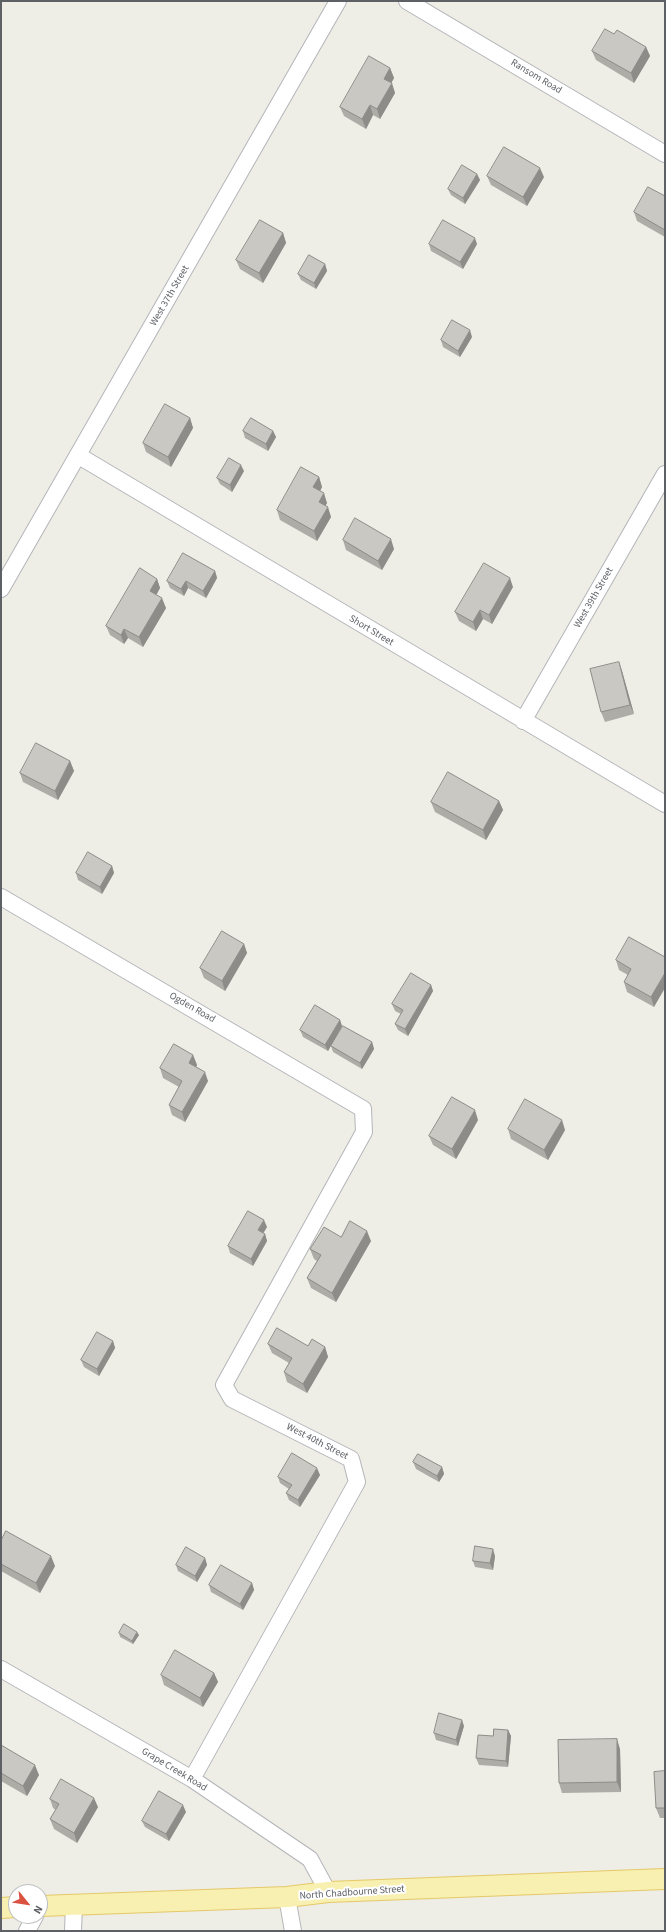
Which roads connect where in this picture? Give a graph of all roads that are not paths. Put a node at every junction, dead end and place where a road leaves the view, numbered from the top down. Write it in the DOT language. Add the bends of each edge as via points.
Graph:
graph roads {
  1 [pos="338,1"];
  2 [pos="407,1"];
  3 [pos="665,154"];
  4 [pos="79,456"];
  5 [pos="665,474"];
  6 [pos="1,589"];
  7 [pos="523,721"];
  8 [pos="665,804"];
  9 [pos="1,897"];
  10 [pos="364,1132"];
  11 [pos="1,1669"];
  12 [pos="192,1779"];
  13 [pos="664,1882"];
  14 [pos="328,1892"];
  15 [pos="287,1898"];
  16 [pos="74,1905"];
  17 [pos="48,1906"];
  18 [pos="74,1931"];
  19 [pos="293,1931"];
  1 -- 4 [label="street, West 37th Street"];
  2 -- 3 [label="street, Ransom Road"];
  4 -- 6 [label="street, West 37th Street"];
  4 -- 7 [label="street, Short Street"];
  5 -- 7 [label="street, West 39th Street"];
  7 -- 8 [label="street, Short Street"];
  9 -- 10 [label="street, Ogden Road" via="364,1109"];
  10 -- 12 [label="street, West 40th Street" via="224,1385 232,1399 351,1459 356,1482"];
  11 -- 12 [label="street, Grape Creek Road"];
  12 -- 14 [label="street, Grape Creek Road" via="310,1859"];
  13 -- 14 [label="main road, North Chadbourne Street"];
  14 -- 15 [label="main road, North Chadbourne Street"];
  15 -- 16 [label="main road, North Chadbourne Street"];
  15 -- 19 [label="street"];
  16 -- 17 [label="main road, North Chadbourne Street"];
  16 -- 18 [label="street"];
}
